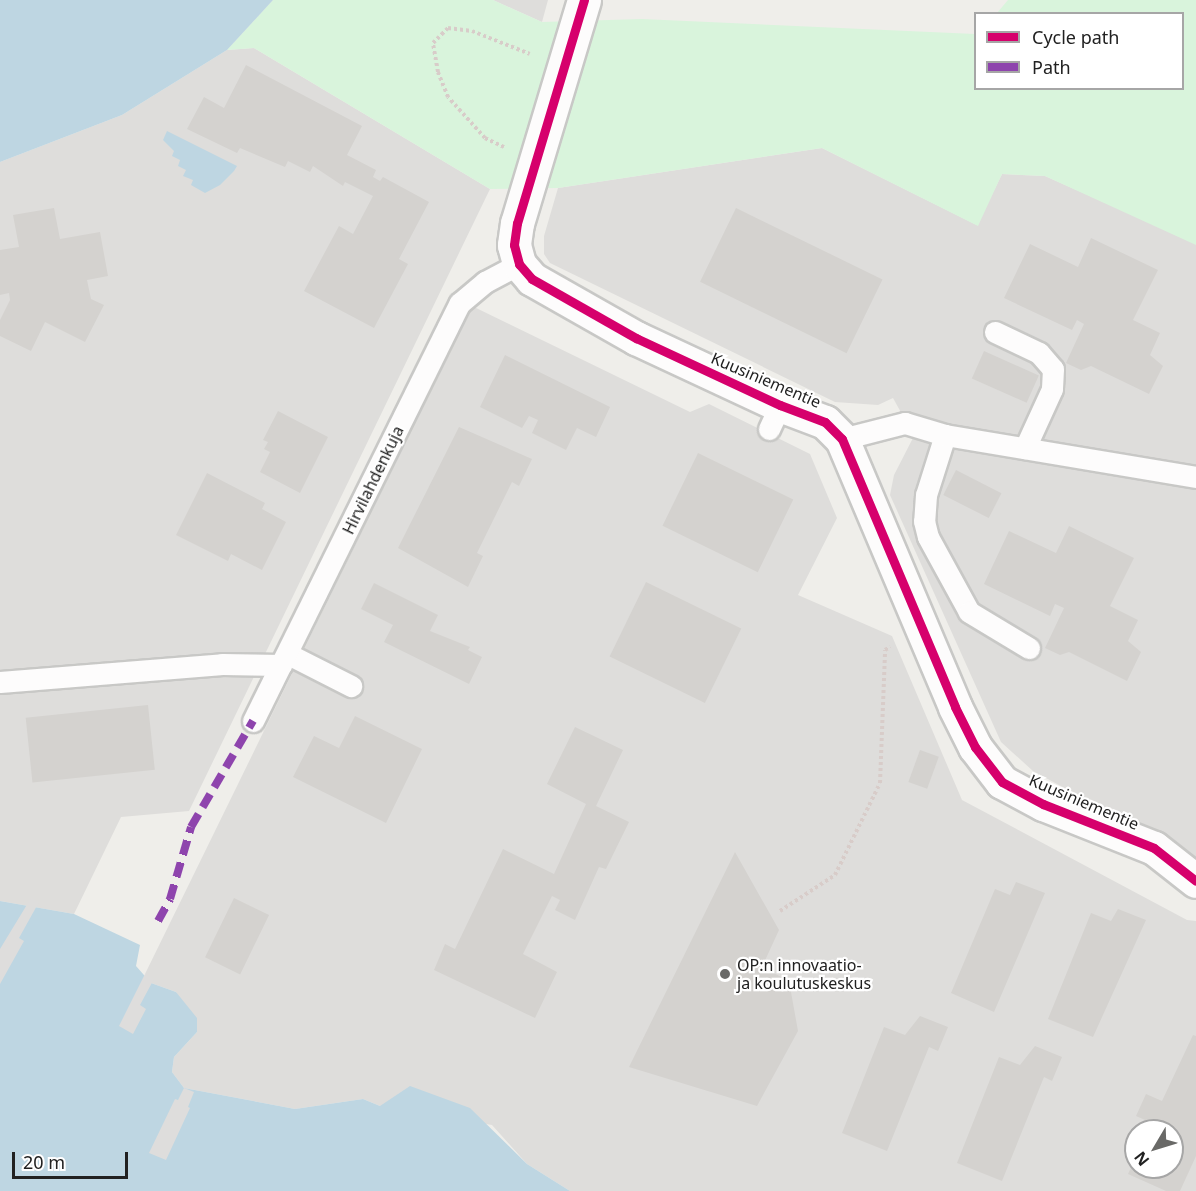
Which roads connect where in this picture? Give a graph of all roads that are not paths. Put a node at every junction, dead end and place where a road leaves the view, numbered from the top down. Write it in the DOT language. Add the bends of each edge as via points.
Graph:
graph roads {
  1 [pos="584,0"];
  2 [pos="519,264"];
  3 [pos="995,332"];
  4 [pos="945,435"];
  5 [pos="842,439"];
  6 [pos="1025,448"];
  7 [pos="1196,477"];
  8 [pos="1029,648"];
  9 [pos="284,660"];
  10 [pos="0,682"];
  11 [pos="351,686"];
  12 [pos="253,721"];
  13 [pos="1196,881"];
  1 -- 2 [label="street" via="517,223 514,245"];
  2 -- 5 [label="street, Kuusiniementie" via="532,279 774,417 825,422"];
  2 -- 9 [label="lane, Hirvilahdenkuja" via="485,282 460,303"];
  3 -- 6 [label="lane" via="1039,353 1053,369 1052,388"];
  4 -- 5 [label="lane" via="905,423"];
  4 -- 6 [label="lane"];
  4 -- 8 [label="lane" via="926,495 924,521 928,537 969,612"];
  5 -- 13 [label="street, Kuusiniementie" via="955,707 975,747 1002,782 1043,804 1154,848"];
  6 -- 7 [label="lane"];
  9 -- 10 [label="lane"];
  9 -- 11 [label="lane"];
  9 -- 12 [label="lane, Hirvilahdenkuja"];
}
